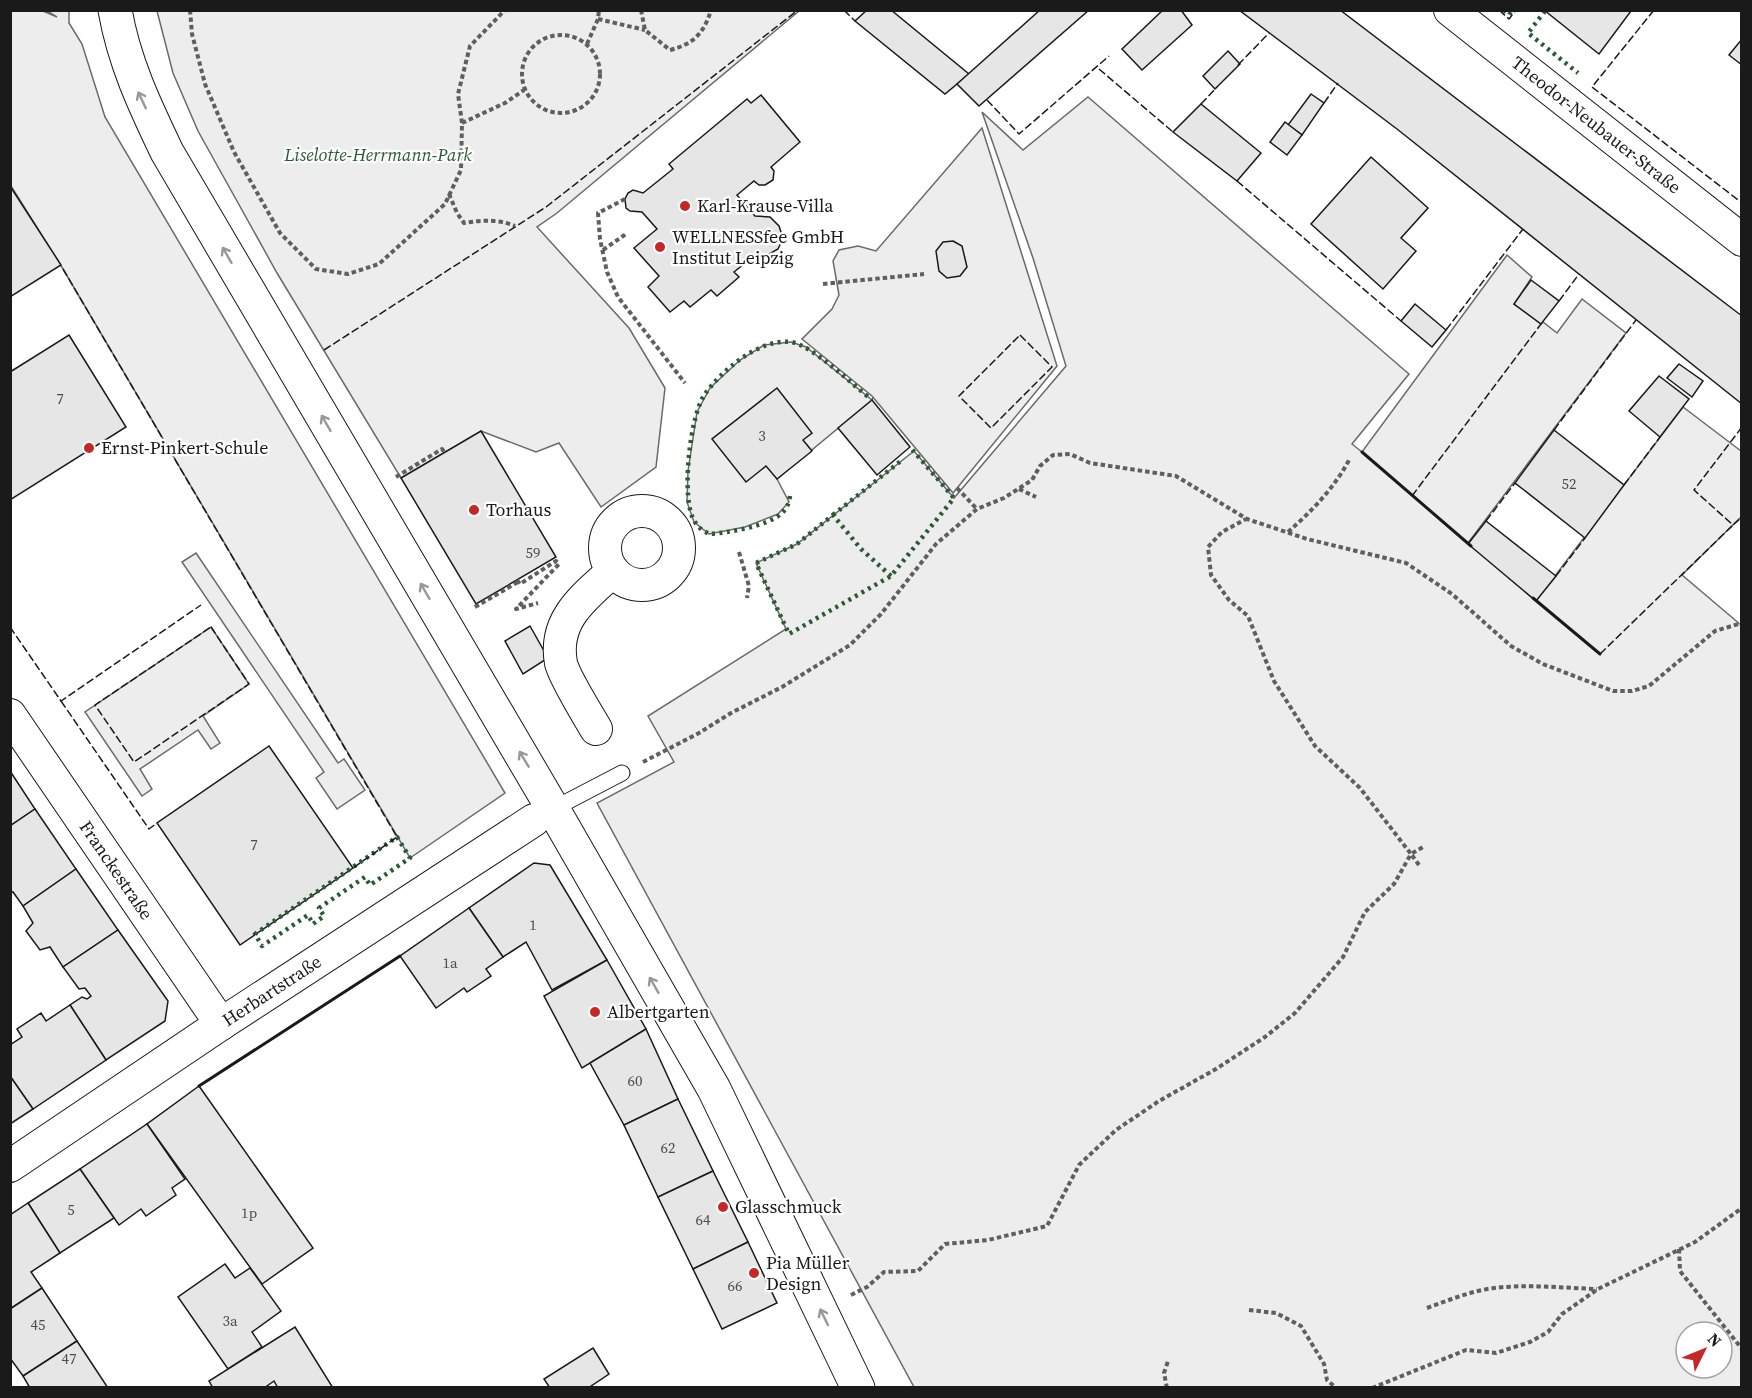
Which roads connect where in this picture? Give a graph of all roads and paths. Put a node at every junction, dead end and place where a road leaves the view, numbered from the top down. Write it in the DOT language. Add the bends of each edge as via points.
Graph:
graph roads {
  1 [pos="115,10"];
  2 [pos="190,10"];
  3 [pos="506,10"];
  4 [pos="599,10"];
  5 [pos="641,10"];
  6 [pos="711,10"];
  7 [pos="1450,10"];
  8 [pos="598,18"];
  9 [pos="645,30"];
  10 [pos="587,44"];
  11 [pos="524,90"];
  12 [pos="462,123"];
  13 [pos="449,195"];
  14 [pos="625,199"];
  15 [pos="515,226"];
  16 [pos="626,234"];
  17 [pos="1742,240"];
  18 [pos="603,250"];
  19 [pos="924,274"];
  20 [pos="823,284"];
  21 [pos="685,383"];
  22 [pos="445,453"];
  23 [pos="1349,460"];
  24 [pos="399,475"];
  25 [pos="957,488"];
  26 [pos="1019,489"];
  27 [pos="1036,497"];
  28 [pos="977,509"];
  29 [pos="1247,519"];
  30 [pos="1287,532"];
  31 [pos="739,552"];
  32 [pos="613,571"];
  33 [pos="747,598"];
  34 [pos="577,605"];
  35 [pos="477,606"];
  36 [pos="1742,623"];
  37 [pos="10,716"];
  38 [pos="597,729"];
  39 [pos="622,773"];
  40 [pos="544,815"];
  41 [pos="1425,846"];
  42 [pos="1411,854"];
  43 [pos="1419,865"];
  44 [pos="221,1024"];
  45 [pos="10,1166"];
  46 [pos="1742,1208"];
  47 [pos="1679,1249"];
  48 [pos="867,1287"];
  49 [pos="1598,1290"];
  50 [pos="1427,1308"];
  51 [pos="1249,1310"];
  52 [pos="1742,1349"];
  53 [pos="1168,1361"];
  54 [pos="858,1388"];
  55 [pos="1167,1388"];
  56 [pos="1336,1388"];
  57 [pos="1372,1388"];
  40 -- 1 [label="street, one-way" via="167,152 137,88"];
  2 -- 13 [label="path" via="205,84 234,152 280,233 316,269 348,274 379,264 445,204"];
  3 -- 12 [label="path" via="470,46 458,94"];
  4 -- 8 [label="path"];
  5 -- 9 [label="path"];
  6 -- 9 [label="path" via="701,33 686,46 670,50"];
  7 -- 17 [label="street, Theodor-Neubauer-Straße"];
  8 -- 9 [label="path"];
  8 -- 10 [label="path"];
  10 -- 11 [label="path" via="573,35 559,34 539,40 522,63"];
  10 -- 11 [label="path" via="600,74 598,87 588,103 570,113 550,112 532,102"];
  11 -- 12 [label="path"];
  12 -- 13 [label="path" via="461,170"];
  13 -- 15 [label="path" via="464,223 503,221"];
  14 -- 18 [label="path" via="598,213"];
  16 -- 18 [label="path"];
  18 -- 21 [label="path" via="618,297"];
  19 -- 20 [label="path"];
  22 -- 24 [label="path" via="442,449"];
  23 -- 30 [label="path" via="1341,476 1307,516"];
  25 -- 28 [label="path"];
  26 -- 27 [label="path"];
  26 -- 28 [label="path"];
  26 -- 29 [label="path" via="1053,455 1070,454 1090,463 1176,476"];
  28 -- 39 [label="path" via="936,544 881,614 850,645 782,687"];
  29 -- 30 [label="path"];
  29 -- 42 [label="path" via="1222,532 1208,547 1211,575 1229,600 1248,616 1274,681 1316,746 1360,788"];
  30 -- 36 [label="path" via="1406,563 1452,594 1512,646 1543,664 1613,691 1649,686 1715,631"];
  31 -- 33 [label="path" via="749,586"];
  32 -- 34 [label="street"];
  34 -- 35 [label="path" via="566,596 516,609 559,564 556,561"];
  34 -- 38 [label="street" via="560,634 561,665"];
  37 -- 44 [label="street, Franckestraße"];
  39 -- 40 [label="lane"];
  40 -- 44 [label="street, Herbartstraße"];
  54 -- 40 [label="street, one-way" via="714,1089"];
  41 -- 42 [label="path"];
  42 -- 43 [label="path"];
  42 -- 48 [label="path" via="1395,884 1365,912 1343,957 1295,1013 1216,1069 1116,1130 1079,1165 1047,1226 988,1240 945,1244 918,1271 884,1272"];
  44 -- 45 [label="street, Herbartstraße"];
  46 -- 47 [label="path"];
  47 -- 49 [label="path"];
  47 -- 52 [label="path" via="1680,1271"];
  49 -- 50 [label="path" via="1494,1288"];
  49 -- 57 [label="path" via="1530,1342 1496,1353 1466,1350"];
  51 -- 56 [label="path" via="1276,1314 1301,1326 1324,1364 1327,1380"];
  53 -- 55 [label="path" via="1164,1373"];
}
